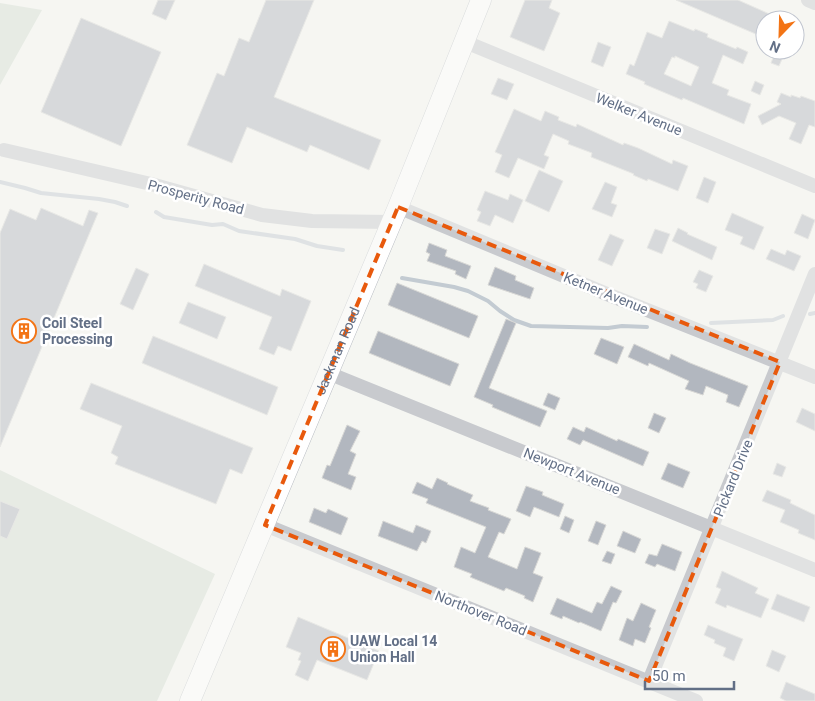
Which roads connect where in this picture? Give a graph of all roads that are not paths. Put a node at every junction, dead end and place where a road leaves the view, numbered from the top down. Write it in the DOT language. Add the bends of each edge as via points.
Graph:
graph roads {
  1 [pos="481,0"];
  2 [pos="808,0"];
  3 [pos="815,3"];
  4 [pos="464,41"];
  5 [pos="4,150"];
  6 [pos="815,186"];
  7 [pos="395,214"];
  8 [pos="815,274"];
  9 [pos="780,362"];
  10 [pos="328,373"];
  11 [pos="815,377"];
  12 [pos="265,526"];
  13 [pos="712,528"];
  14 [pos="815,570"];
  15 [pos="649,682"];
  16 [pos="190,701"];
  17 [pos="696,701"];
  1 -- 4 [label="main road, Jackman Road"];
  2 -- 3 [label="street"];
  4 -- 6 [label="street, Welker Avenue"];
  4 -- 7 [label="main road, Jackman Road"];
  5 -- 7 [label="street, Prosperity Road" via="151,184 262,215 312,221"];
  7 -- 9 [label="street, Ketner Avenue"];
  7 -- 10 [label="main road, Jackman Road"];
  8 -- 9 [label="street, Pickard Drive"];
  9 -- 11 [label="street, Ketner Avenue"];
  9 -- 13 [label="street, Pickard Drive"];
  10 -- 12 [label="main road, Jackman Road"];
  10 -- 13 [label="street, Newport Avenue"];
  12 -- 15 [label="street, Northover Road"];
  12 -- 16 [label="main road, Jackman Road"];
  13 -- 14 [label="street, Newport Avenue"];
  13 -- 15 [label="street, Pickard Drive"];
  15 -- 17 [label="street, Northover Road"];
}
